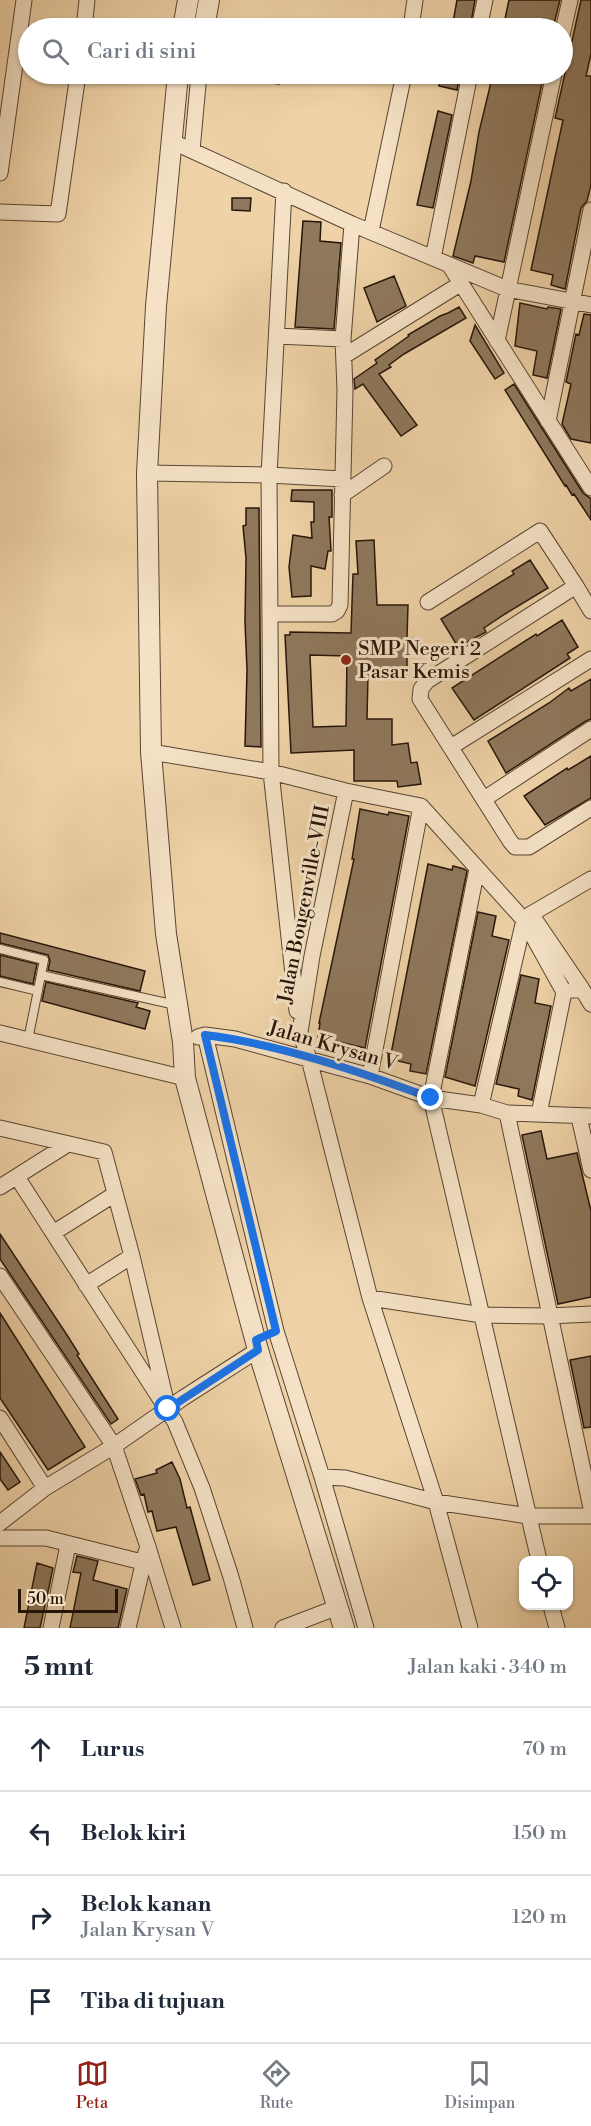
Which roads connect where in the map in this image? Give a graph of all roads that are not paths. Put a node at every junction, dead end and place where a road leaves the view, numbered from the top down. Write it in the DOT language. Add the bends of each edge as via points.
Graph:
graph roads {
  1 [pos="24,0"];
  2 [pos="87,0"];
  3 [pos="188,0"];
  4 [pos="209,0"];
  5 [pos="415,0"];
  6 [pos="485,0"];
  7 [pos="570,0"];
  8 [pos="22,18"];
  9 [pos="85,18"];
  10 [pos="185,18"];
  11 [pos="206,18"];
  12 [pos="412,18"];
  13 [pos="481,18"];
  14 [pos="566,18"];
  15 [pos="18,43"];
  16 [pos="77,84"];
  17 [pos="177,84"];
  18 [pos="198,84"];
  19 [pos="402,84"];
  20 [pos="468,84"];
  21 [pos="552,84"];
  22 [pos="171,141"];
  23 [pos="192,150"];
  24 [pos="0,173"];
  25 [pos="284,191"];
  26 [pos="591,210"];
  27 [pos="0,212"];
  28 [pos="352,224"];
  29 [pos="371,231"];
  30 [pos="433,258"];
  31 [pos="450,266"];
  32 [pos="460,284"];
  33 [pos="507,289"];
  34 [pos="571,302"];
  35 [pos="591,305"];
  36 [pos="277,336"];
  37 [pos="343,339"];
  38 [pos="497,341"];
  39 [pos="344,356"];
  40 [pos="548,421"];
  41 [pos="384,466"];
  42 [pos="147,473"];
  43 [pos="270,475"];
  44 [pos="342,479"];
  45 [pos="591,488"];
  46 [pos="342,495"];
  47 [pos="576,586"];
  48 [pos="428,602"];
  49 [pos="591,611"];
  50 [pos="271,614"];
  51 [pos="591,659"];
  52 [pos="591,729"];
  53 [pos="451,747"];
  54 [pos="152,752"];
  55 [pos="271,772"];
  56 [pos="346,791"];
  57 [pos="484,799"];
  58 [pos="421,806"];
  59 [pos="591,808"];
  60 [pos="477,869"];
  61 [pos="591,879"];
  62 [pos="527,917"];
  63 [pos="0,949"];
  64 [pos="41,975"];
  65 [pos="0,982"];
  66 [pos="582,989"];
  67 [pos="38,991"];
  68 [pos="564,992"];
  69 [pos="591,1004"];
  70 [pos="178,1005"];
  71 [pos="300,1032"];
  72 [pos="0,1033"];
  73 [pos="205,1035"];
  74 [pos="28,1040"];
  75 [pos="183,1042"];
  76 [pos="309,1059"];
  77 [pos="370,1076"];
  78 [pos="185,1078"];
  79 [pos="431,1098"];
  80 [pos="481,1105"];
  81 [pos="507,1113"];
  82 [pos="539,1114"];
  83 [pos="585,1116"];
  84 [pos="0,1128"];
  85 [pos="68,1144"];
  86 [pos="591,1170"];
  87 [pos="17,1177"];
  88 [pos="0,1187"];
  89 [pos="115,1194"];
  90 [pos="53,1233"];
  91 [pos="132,1256"];
  92 [pos="0,1276"];
  93 [pos="86,1285"];
  94 [pos="370,1298"];
  95 [pos="591,1314"];
  96 [pos="482,1315"];
  97 [pos="549,1316"];
  98 [pos="276,1331"];
  99 [pos="257,1345"];
  100 [pos="168,1409"];
  101 [pos="0,1418"];
  102 [pos="114,1446"];
  103 [pos="322,1477"];
  104 [pos="45,1488"];
  105 [pos="436,1502"];
  106 [pos="591,1508"];
  107 [pos="528,1516"];
  108 [pos="591,1516"];
  109 [pos="0,1523"];
  110 [pos="0,1538"];
  111 [pos="68,1545"];
  112 [pos="148,1546"];
  113 [pos="538,1556"];
  114 [pos="142,1562"];
  115 [pos="338,1607"];
  116 [pos="552,1610"];
  117 [pos="51,1628"];
  118 [pos="128,1628"];
  119 [pos="173,1628"];
  120 [pos="245,1628"];
  121 [pos="284,1628"];
  122 [pos="344,1628"];
  123 [pos="366,1628"];
  124 [pos="470,1628"];
  125 [pos="557,1628"];
  1 -- 8 [label="street"];
  2 -- 9 [label="street"];
  3 -- 10 [label="street"];
  4 -- 11 [label="street"];
  5 -- 12 [label="street"];
  6 -- 13 [label="street"];
  7 -- 14 [label="street"];
  15 -- 24 [label="street"];
  16 -- 27 [label="street" via="58,214"];
  17 -- 22 [label="street"];
  18 -- 23 [label="street"];
  19 -- 29 [label="street"];
  20 -- 30 [label="street"];
  21 -- 33 [label="street"];
  22 -- 23 [label="street"];
  22 -- 42 [label="street" via="156,306"];
  23 -- 25 [label="street"];
  25 -- 28 [label="street"];
  25 -- 36 [label="street"];
  26 -- 34 [label="street"];
  28 -- 29 [label="street"];
  28 -- 37 [label="street"];
  29 -- 30 [label="street"];
  30 -- 31 [label="street"];
  31 -- 32 [label="street"];
  31 -- 33 [label="street"];
  32 -- 38 [label="street"];
  32 -- 39 [label="street"];
  33 -- 34 [label="street"];
  33 -- 38 [label="street"];
  34 -- 35 [label="street"];
  34 -- 40 [label="street"];
  36 -- 37 [label="street"];
  36 -- 43 [label="street"];
  37 -- 39 [label="street"];
  38 -- 40 [label="street"];
  39 -- 44 [label="street"];
  40 -- 45 [label="street"];
  41 -- 46 [label="street"];
  42 -- 43 [label="street"];
  42 -- 54 [label="street"];
  43 -- 44 [label="street"];
  43 -- 50 [label="street"];
  44 -- 46 [label="street"];
  46 -- 50 [label="street" via="338,611"];
  47 -- 48 [label="street" via="540,531"];
  47 -- 49 [label="street"];
  47 -- 53 [label="street" via="427,681 420,699"];
  50 -- 55 [label="street"];
  51 -- 53 [label="street"];
  52 -- 57 [label="street"];
  53 -- 57 [label="street"];
  54 -- 55 [label="street"];
  54 -- 70 [label="street" via="166,934"];
  55 -- 56 [label="street"];
  55 -- 71 [label="street"];
  56 -- 58 [label="street"];
  56 -- 71 [label="street, Jalan Bougenville-VIII"];
  57 -- 59 [label="street" via="510,841 515,847 524,848"];
  58 -- 60 [label="street"];
  58 -- 77 [label="street"];
  60 -- 62 [label="street"];
  60 -- 79 [label="street"];
  61 -- 62 [label="street"];
  62 -- 66 [label="street"];
  62 -- 68 [label="street"];
  62 -- 80 [label="street"];
  63 -- 64 [label="lane" via="44,960"];
  64 -- 67 [label="lane"];
  64 -- 70 [label="lane"];
  65 -- 67 [label="lane"];
  66 -- 68 [label="street"];
  66 -- 69 [label="street"];
  67 -- 74 [label="lane"];
  68 -- 82 [label="street"];
  70 -- 75 [label="street"];
  71 -- 76 [label="street, Jalan Bougenville-VIII"];
  72 -- 74 [label="street"];
  73 -- 75 [label="street"];
  73 -- 76 [label="street, Jalan Krysan V" via="236,1039"];
  73 -- 98 [label="street"];
  74 -- 78 [label="street"];
  75 -- 78 [label="street"];
  76 -- 77 [label="street, Jalan Krysan V"];
  76 -- 94 [label="street, Jalan Bougenville-VIII"];
  77 -- 79 [label="street, Jalan Krysan V"];
  78 -- 99 [label="street"];
  79 -- 80 [label="street, Jalan Krysan V"];
  79 -- 96 [label="street"];
  80 -- 81 [label="street, Jalan Krysan V"];
  81 -- 82 [label="street, Jalan Krysan V"];
  81 -- 97 [label="street"];
  82 -- 83 [label="street, Jalan Krysan V"];
  83 -- 86 [label="street"];
  84 -- 85 [label="street"];
  85 -- 87 [label="street"];
  85 -- 89 [label="street" via="104,1152"];
  87 -- 88 [label="street"];
  87 -- 90 [label="street"];
  89 -- 90 [label="street"];
  89 -- 91 [label="street"];
  90 -- 93 [label="street"];
  91 -- 93 [label="street"];
  91 -- 100 [label="street"];
  92 -- 102 [label="street"];
  93 -- 100 [label="street"];
  94 -- 96 [label="street"];
  94 -- 105 [label="street, Jalan Bougenville-VIII"];
  95 -- 97 [label="street"];
  96 -- 97 [label="street"];
  96 -- 107 [label="street"];
  97 -- 106 [label="street"];
  98 -- 99 [label="street"];
  98 -- 103 [label="street"];
  99 -- 100 [label="street"];
  99 -- 115 [label="street"];
  100 -- 102 [label="street"];
  100 -- 120 [label="street" via="202,1488"];
  101 -- 104 [label="street"];
  102 -- 104 [label="street"];
  102 -- 112 [label="street"];
  103 -- 105 [label="street" via="345,1478"];
  103 -- 123 [label="street"];
  104 -- 109 [label="street"];
  105 -- 107 [label="street"];
  105 -- 124 [label="street, Jalan Bougenville-VIII"];
  107 -- 108 [label="street"];
  107 -- 113 [label="street"];
  110 -- 111 [label="street" via="46,1538"];
  111 -- 114 [label="street"];
  111 -- 117 [label="street"];
  112 -- 114 [label="street"];
  112 -- 119 [label="street"];
  114 -- 118 [label="street"];
  115 -- 121 [label="street"];
  115 -- 122 [label="street"];
  116 -- 125 [label="street"];
}
